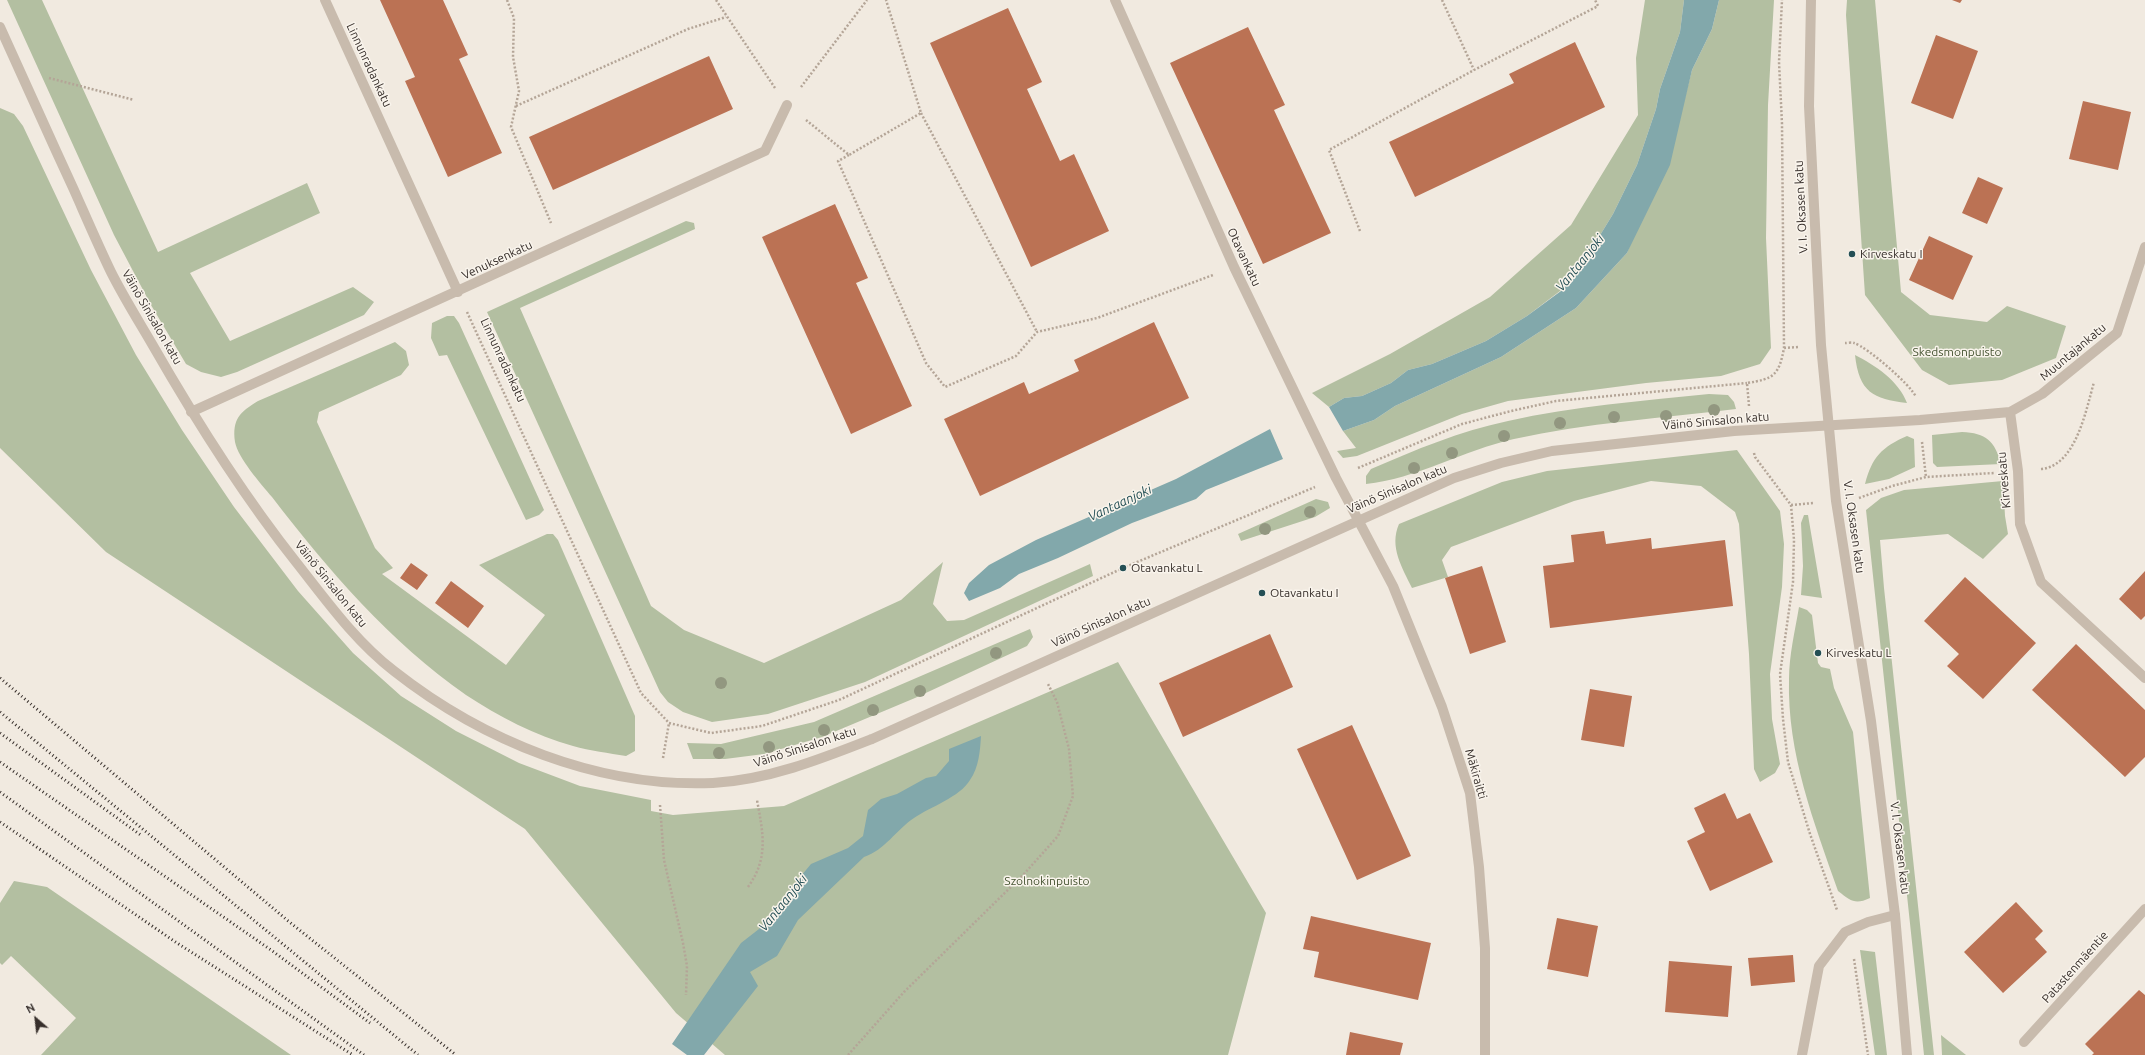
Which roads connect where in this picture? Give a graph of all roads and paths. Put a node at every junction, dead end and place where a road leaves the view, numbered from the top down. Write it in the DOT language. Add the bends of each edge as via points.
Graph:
graph roads {
  1 [pos="325,0"];
  2 [pos="507,0"];
  3 [pos="716,0"];
  4 [pos="867,0"];
  5 [pos="886,0"];
  6 [pos="1114,0"];
  7 [pos="1442,0"];
  8 [pos="1595,0"];
  9 [pos="1782,0"];
  10 [pos="1811,0"];
  11 [pos="726,17"];
  12 [pos="0,27"];
  13 [pos="1474,70"];
  14 [pos="21,73"];
  15 [pos="134,100"];
  16 [pos="788,105"];
  17 [pos="516,106"];
  18 [pos="921,113"];
  19 [pos="849,155"];
  20 [pos="1360,231"];
  21 [pos="560,246"];
  22 [pos="2145,247"];
  23 [pos="1234,267"];
  24 [pos="458,292"];
  25 [pos="1037,332"];
  26 [pos="1821,345"];
  27 [pos="1784,348"];
  28 [pos="2096,378"];
  29 [pos="1747,383"];
  30 [pos="191,412"];
  31 [pos="2010,412"];
  32 [pos="1920,420"];
  33 [pos="1829,426"];
  34 [pos="1752,430"];
  35 [pos="2018,471"];
  36 [pos="1926,477"];
  37 [pos="1336,478"];
  38 [pos="1836,502"];
  39 [pos="1791,505"];
  40 [pos="1359,520"];
  41 [pos="1040,664"];
  42 [pos="2145,678"];
  43 [pos="669,723"];
  44 [pos="753,778"];
  45 [pos="659,782"];
  46 [pos="748,887"];
  47 [pos="2145,909"];
  48 [pos="1895,915"];
  49 [pos="1845,932"];
  50 [pos="686,994"];
  51 [pos="2024,1042"];
  52 [pos="848,1055"];
  53 [pos="1485,1055"];
  54 [pos="1802,1055"];
  55 [pos="1868,1055"];
  56 [pos="1907,1055"];
  1 -- 24 [label="street, Linnunradankatu"];
  2 -- 17 [label="path" via="514,18 513,57 519,90"];
  3 -- 11 [label="path"];
  4 -- 16 [label="path"];
  5 -- 18 [label="path"];
  6 -- 23 [label="street, Otavankatu"];
  7 -- 13 [label="path"];
  8 -- 13 [label="path" via="1598,6"];
  9 -- 27 [label="path" via="1779,62"];
  10 -- 26 [label="street, V. I. Oksasen katu" via="1809,106"];
  11 -- 16 [label="path"];
  11 -- 17 [label="path" via="688,29"];
  12 -- 14 [label="street, Väinö Sinisalon katu"];
  13 -- 20 [label="path" via="1329,150"];
  14 -- 15 [label="path" via="80,85"];
  14 -- 30 [label="street, Väinö Sinisalon katu" via="111,272"];
  16 -- 19 [label="path"];
  16 -- 21 [label="street, Venuksenkatu" via="765,152"];
  17 -- 21 [label="path" via="512,127"];
  18 -- 19 [label="path"];
  18 -- 25 [label="path"];
  19 -- 25 [label="path" via="838,160 926,363 945,387 1016,356"];
  21 -- 24 [label="street, Venuksenkatu"];
  22 -- 31 [label="street, Muuntajankatu" via="2117,333 2042,394"];
  23 -- 25 [label="path" via="1097,318"];
  23 -- 37 [label="street, Otavankatu"];
  24 -- 30 [label="street, Venuksenkatu"];
  24 -- 43 [label="path, Linnunradankatu" via="642,693"];
  26 -- 27 [label="path"];
  26 -- 32 [label="path" via="1854,343 1877,358 1913,390"];
  26 -- 33 [label="street, V. I. Oksasen katu"];
  27 -- 29 [label="path" via="1780,368 1765,380"];
  28 -- 35 [label="path" via="2077,436 2063,459 2050,469"];
  29 -- 34 [label="path"];
  29 -- 37 [label="path" via="1556,401 1511,410 1462,424"];
  30 -- 45 [label="street, Väinö Sinisalon katu" via="268,526 347,627 392,670 452,712 512,743 592,771"];
  31 -- 32 [label="street"];
  31 -- 35 [label="street, Kirveskatu"];
  32 -- 33 [label="street"];
  32 -- 36 [label="path"];
  33 -- 34 [label="street, Väinö Sinisalon katu"];
  33 -- 38 [label="street, V. I. Oksasen katu"];
  34 -- 39 [label="path" via="1755,457"];
  34 -- 40 [label="street, Väinö Sinisalon katu" via="1552,451 1454,478"];
  35 -- 36 [label="path"];
  35 -- 42 [label="street, Kirveskatu" via="2020,524 2041,582"];
  36 -- 38 [label="path" via="1892,486 1866,497"];
  37 -- 40 [label="street, Otavankatu"];
  37 -- 43 [label="path" via="1123,568 839,700 762,726 711,733"];
  38 -- 39 [label="path"];
  38 -- 48 [label="street, V. I. Oksasen katu" via="1871,722"];
  39 -- 49 [label="path" via="1794,540 1793,582 1780,674 1784,734 1788,762 1800,804"];
  40 -- 41 [label="street, Väinö Sinisalon katu"];
  40 -- 53 [label="street, Mäkiraitti" via="1396,593 1442,708 1470,793 1485,948"];
  41 -- 44 [label="street, Väinö Sinisalon katu" via="872,739 818,759"];
  41 -- 52 [label="path" via="1056,702 1069,749 1073,796 1058,836 1024,874 904,992"];
  43 -- 45 [label="path"];
  44 -- 45 [label="street, Väinö Sinisalon katu" via="714,783"];
  44 -- 46 [label="path" via="763,835 757,875"];
  45 -- 50 [label="path" via="664,860 687,966"];
  47 -- 51 [label="street, Patastenmäentie"];
  48 -- 49 [label="street" via="1868,922"];
  48 -- 56 [label="street, V. I. Oksasen katu"];
  49 -- 54 [label="street" via="1819,966"];
  49 -- 55 [label="path" via="1854,958"];
}
